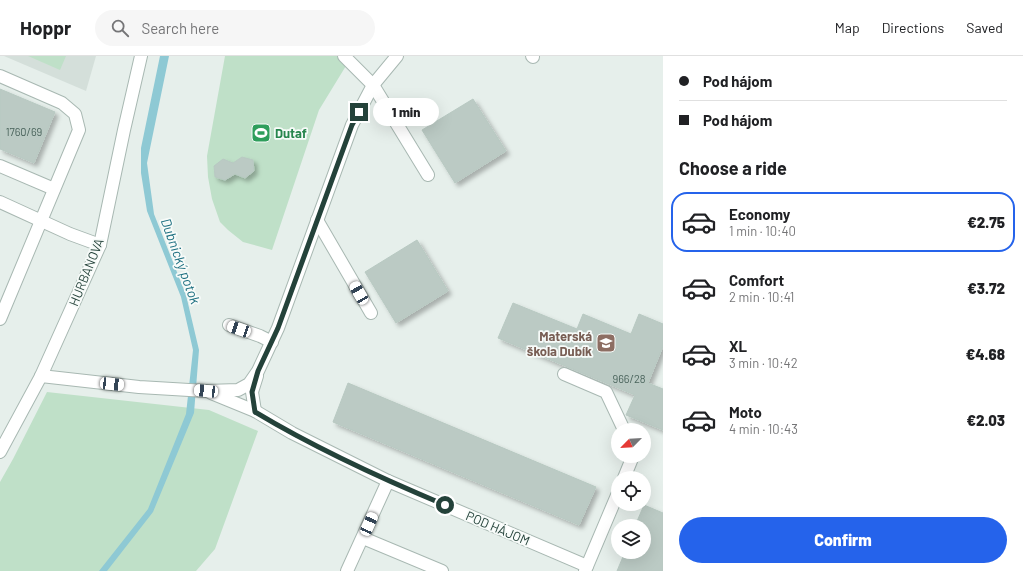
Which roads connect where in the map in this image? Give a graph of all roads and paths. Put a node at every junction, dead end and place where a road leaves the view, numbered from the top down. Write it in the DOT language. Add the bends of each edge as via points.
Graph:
graph roads {
  1 [pos="141,56"];
  2 [pos="344,56"];
  3 [pos="397,56"];
  4 [pos="0,76"];
  5 [pos="373,85"];
  6 [pos="0,166"];
  7 [pos="428,175"];
  8 [pos="54,189"];
  9 [pos="0,202"];
  10 [pos="41,220"];
  11 [pos="317,220"];
  12 [pos="100,245"];
  13 [pos="371,313"];
  14 [pos="0,319"];
  15 [pos="229,325"];
  16 [pos="272,342"];
  17 [pos="258,371"];
  18 [pos="564,374"];
  19 [pos="41,376"];
  20 [pos="206,391"];
  21 [pos="255,412"];
  22 [pos="621,423"];
  23 [pos="0,452"];
  24 [pos="388,481"];
  25 [pos="611,509"];
  26 [pos="362,538"];
  27 [pos="586,568"];
  28 [pos="347,571"];
  29 [pos="442,571"];
  1 -- 12 [label="street, HURBANOVA"];
  2 -- 5 [label="street"];
  3 -- 5 [label="street"];
  4 -- 8 [label="street" via="62,103 75,114 79,130"];
  5 -- 7 [label="street"];
  5 -- 11 [label="street" via="352,125"];
  6 -- 8 [label="street"];
  8 -- 10 [label="street"];
  9 -- 10 [label="street"];
  10 -- 12 [label="street"];
  10 -- 14 [label="street"];
  11 -- 13 [label="street"];
  11 -- 16 [label="street"];
  12 -- 19 [label="street, HURBANOVA"];
  15 -- 16 [label="street"];
  16 -- 17 [label="street"];
  17 -- 20 [label="street" via="249,384 238,390"];
  17 -- 21 [label="street" via="252,392"];
  18 -- 22 [label="street" via="606,392"];
  19 -- 20 [label="street"];
  19 -- 23 [label="street, HURBANOVA"];
  20 -- 21 [label="street, POD HÁJOM"];
  21 -- 24 [label="street, POD HÁJOM" via="292,434"];
  24 -- 26 [label="street"];
  24 -- 27 [label="street, POD HÁJOM"];
  25 -- 27 [label="street, POD HÁJOM"];
  26 -- 28 [label="street"];
  26 -- 29 [label="street"];
}
